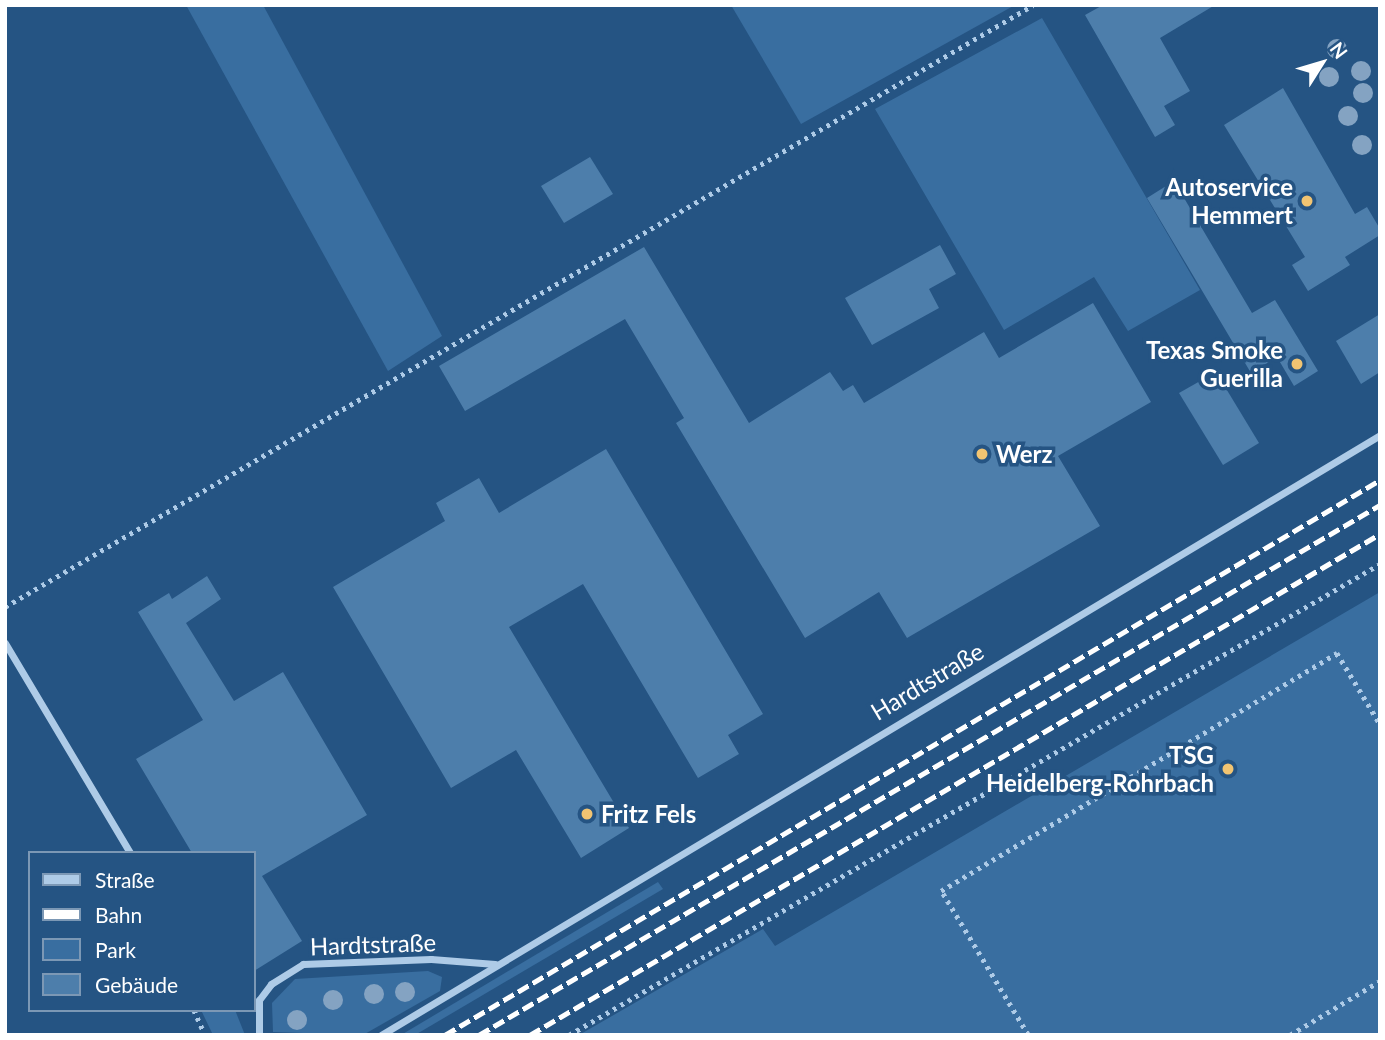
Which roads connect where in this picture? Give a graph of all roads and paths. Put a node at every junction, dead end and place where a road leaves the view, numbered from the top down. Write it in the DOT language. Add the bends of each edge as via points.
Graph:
graph roads {
  1 [pos="1033,5"];
  2 [pos="1380,435"];
  3 [pos="1380,564"];
  4 [pos="5,607"];
  5 [pos="5,643"];
  6 [pos="1380,724"];
  7 [pos="129,851"];
  8 [pos="496,964"];
  9 [pos="1380,981"];
  10 [pos="256,1000"];
  11 [pos="195,1012"];
  12 [pos="205,1035"];
  13 [pos="259,1035"];
  14 [pos="381,1035"];
  15 [pos="569,1035"];
  16 [pos="1028,1035"];
  17 [pos="1290,1035"];
  1 -- 4 [label="path"];
  2 -- 8 [label="street, Hardtstraße"];
  3 -- 15 [label="path"];
  5 -- 7 [label="street"];
  6 -- 16 [label="path" via="1337,653 941,891"];
  8 -- 10 [label="street, Hardtstraße" via="330,959 288,970"];
  8 -- 14 [label="street, Hardtstraße"];
  9 -- 17 [label="path"];
  10 -- 13 [label="street, Hardtstraße"];
  11 -- 12 [label="path"];
}
